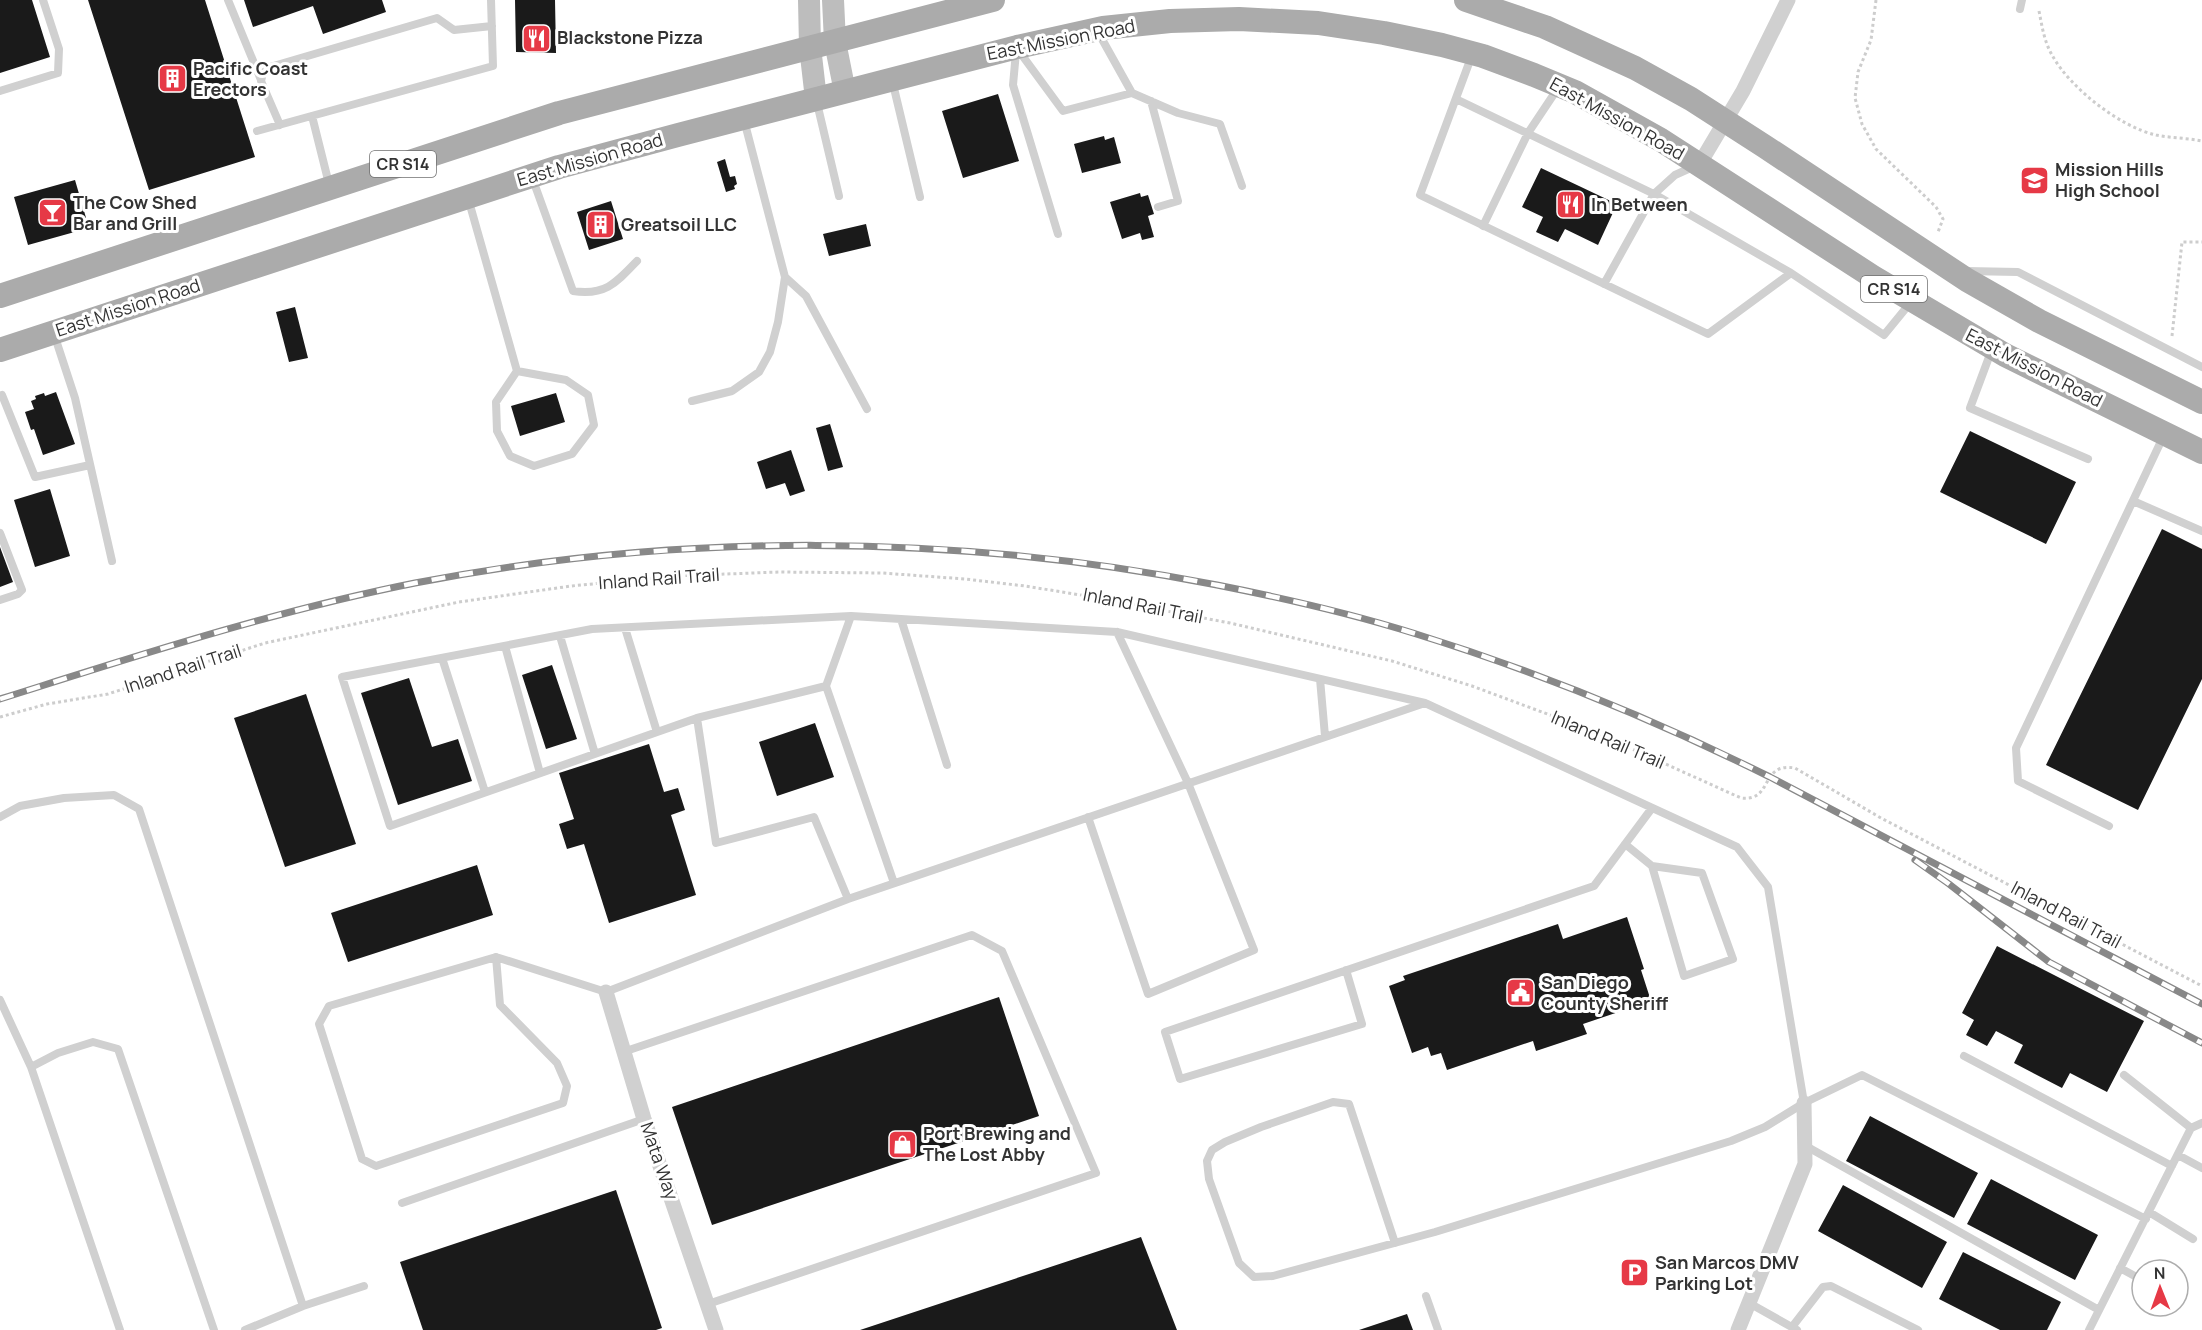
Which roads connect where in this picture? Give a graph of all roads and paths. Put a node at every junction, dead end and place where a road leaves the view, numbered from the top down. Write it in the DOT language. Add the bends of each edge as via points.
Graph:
graph roads {
  1 [pos="43,0"];
  2 [pos="228,0"];
  3 [pos="491,0"];
  4 [pos="809,0"];
  5 [pos="833,0"];
  6 [pos="993,0"];
  7 [pos="1466,0"];
  8 [pos="1788,0"];
  9 [pos="1876,0"];
  10 [pos="2022,0"];
  11 [pos="2020,9"];
  12 [pos="2039,11"];
  13 [pos="492,26"];
  14 [pos="1097,30"];
  15 [pos="835,42"];
  16 [pos="810,47"];
  17 [pos="1017,47"];
  18 [pos="1472,53"];
  19 [pos="892,79"];
  20 [pos="261,81"];
  21 [pos="1559,85"];
  22 [pos="0,91"];
  23 [pos="845,92"];
  24 [pos="1132,93"];
  25 [pos="816,99"];
  26 [pos="1456,99"];
  27 [pos="1151,101"];
  28 [pos="312,116"];
  29 [pos="743,118"];
  30 [pos="1725,122"];
  31 [pos="280,125"];
  32 [pos="257,131"];
  33 [pos="1528,133"];
  34 [pos="2202,141"];
  35 [pos="1699,165"];
  36 [pos="531,176"];
  37 [pos="1242,186"];
  38 [pos="330,188"];
  39 [pos="1654,194"];
  40 [pos="839,196"];
  41 [pos="468,197"];
  42 [pos="920,197"];
  43 [pos="1158,207"];
  44 [pos="1483,226"];
  45 [pos="1938,232"];
  46 [pos="1059,234"];
  47 [pos="2202,242"];
  48 [pos="637,261"];
  49 [pos="1952,271"];
  50 [pos="1791,273"];
  51 [pos="785,277"];
  52 [pos="1604,285"];
  53 [pos="0,296"];
  54 [pos="1912,301"];
  55 [pos="53,333"];
  56 [pos="2172,338"];
  57 [pos="1992,348"];
  58 [pos="0,350"];
  59 [pos="2202,367"];
  60 [pos="517,371"];
  61 [pos="2,395"];
  62 [pos="692,401"];
  63 [pos="2202,402"];
  64 [pos="867,409"];
  65 [pos="2165,434"];
  66 [pos="2202,452"];
  67 [pos="2088,459"];
  68 [pos="90,465"];
  69 [pos="2133,501"];
  70 [pos="2202,531"];
  71 [pos="0,533"];
  72 [pos="112,561"];
  73 [pos="0,600"];
  74 [pos="851,616"];
  75 [pos="901,619"];
  76 [pos="625,628"];
  77 [pos="1117,632"];
  78 [pos="560,636"];
  79 [pos="505,646"];
  80 [pos="442,658"];
  81 [pos="1320,678"];
  82 [pos="826,686"];
  83 [pos="1425,703"];
  84 [pos="0,717"];
  85 [pos="697,718"];
  86 [pos="657,732"];
  87 [pos="1325,736"];
  88 [pos="595,754"];
  89 [pos="947,765"];
  90 [pos="540,773"];
  91 [pos="1188,783"];
  92 [pos="485,792"];
  93 [pos="1652,808"];
  94 [pos="0,817"];
  95 [pos="1088,817"];
  96 [pos="2109,826"];
  97 [pos="1625,844"];
  98 [pos="1652,866"];
  99 [pos="894,883"];
  100 [pos="848,899"];
  101 [pos="496,957"];
  102 [pos="1346,970"];
  103 [pos="2202,986"];
  104 [pos="606,992"];
  105 [pos="0,1000"];
  106 [pos="626,1051"];
  107 [pos="1964,1056"];
  108 [pos="31,1067"];
  109 [pos="2124,1075"];
  110 [pos="1804,1103"];
  111 [pos="645,1119"];
  112 [pos="2202,1123"];
  113 [pos="2191,1128"];
  114 [pos="1804,1145"];
  115 [pos="2178,1155"];
  116 [pos="2172,1166"];
  117 [pos="2202,1168"];
  118 [pos="402,1203"];
  119 [pos="2148,1216"];
  120 [pos="2193,1239"];
  121 [pos="1395,1243"];
  122 [pos="2120,1268"];
  123 [pos="2130,1273"];
  124 [pos="364,1286"];
  125 [pos="1426,1296"];
  126 [pos="1749,1303"];
  127 [pos="708,1304"];
  128 [pos="303,1306"];
  129 [pos="2099,1310"];
  130 [pos="1795,1329"];
  131 [pos="120,1330"];
  132 [pos="214,1330"];
  133 [pos="245,1330"];
  134 [pos="716,1330"];
  135 [pos="1438,1330"];
  136 [pos="1738,1330"];
  137 [pos="1918,1330"];
  138 [pos="2089,1330"];
  1 -- 22 [label="lane" via="60,49 58,73"];
  2 -- 20 [label="lane"];
  3 -- 13 [label="lane"];
  4 -- 16 [label="main road"];
  5 -- 15 [label="main road"];
  6 -- 15 [label="main road, CR S14"];
  7 -- 30 [label="main road, CR S14" via="1584,43 1635,68"];
  8 -- 30 [label="street"];
  9 -- 45 [label="path" via="1871,40 1858,72 1855,98 1862,124 1876,149 1936,207 1943,219"];
  10 -- 11 [label="lane"];
  12 -- 34 [label="path" via="2043,35 2053,57 2093,102 2155,135"];
  13 -- 20 [label="lane" via="454,30 437,18 270,67"];
  13 -- 28 [label="lane" via="493,66"];
  14 -- 17 [label="main road, East Mission Road / CR S14"];
  14 -- 18 [label="main road, East Mission Road / CR S14" via="1170,21 1239,19 1307,23 1384,33"];
  14 -- 24 [label="lane"];
  15 -- 16 [label="main road, CR S14"];
  15 -- 23 [label="main road"];
  16 -- 25 [label="main road"];
  16 -- 38 [label="main road, CR S14" via="559,113"];
  17 -- 19 [label="main road, East Mission Road / CR S14"];
  17 -- 24 [label="lane" via="1063,111"];
  17 -- 46 [label="lane" via="1013,85"];
  18 -- 21 [label="main road, East Mission Road / CR S14"];
  18 -- 26 [label="lane"];
  19 -- 23 [label="main road, East Mission Road / CR S14"];
  19 -- 42 [label="lane"];
  20 -- 31 [label="lane"];
  21 -- 33 [label="lane"];
  21 -- 35 [label="main road, East Mission Road / CR S14"];
  23 -- 25 [label="main road, East Mission Road / CR S14"];
  24 -- 27 [label="lane"];
  25 -- 29 [label="main road, East Mission Road / CR S14"];
  25 -- 40 [label="lane"];
  26 -- 33 [label="lane"];
  26 -- 44 [label="lane" via="1420,195"];
  27 -- 37 [label="lane" via="1220,124"];
  27 -- 43 [label="lane" via="1178,201"];
  28 -- 31 [label="lane"];
  28 -- 38 [label="lane"];
  29 -- 36 [label="main road, East Mission Road / CR S14"];
  29 -- 51 [label="lane"];
  30 -- 35 [label="street"];
  30 -- 49 [label="main road, CR S14"];
  31 -- 32 [label="lane"];
  33 -- 39 [label="lane"];
  33 -- 44 [label="lane"];
  35 -- 39 [label="lane" via="1675,175"];
  35 -- 54 [label="main road, East Mission Road / CR S14"];
  36 -- 41 [label="main road, East Mission Road / CR S14"];
  36 -- 48 [label="lane" via="573,291 591,294 617,282"];
  38 -- 53 [label="main road, CR S14"];
  39 -- 50 [label="lane"];
  39 -- 52 [label="lane"];
  41 -- 55 [label="main road, East Mission Road / CR S14"];
  41 -- 60 [label="lane"];
  44 -- 52 [label="lane"];
  47 -- 56 [label="path" via="2182,242"];
  49 -- 59 [label="lane" via="2018,272"];
  49 -- 63 [label="main road, CR S14" via="2039,321"];
  50 -- 52 [label="lane" via="1707,334"];
  50 -- 54 [label="lane" via="1884,334"];
  51 -- 62 [label="lane" via="770,352 759,372 732,391"];
  51 -- 64 [label="lane" via="806,296"];
  54 -- 57 [label="main road, East Mission Road / CR S14"];
  55 -- 58 [label="main road, East Mission Road / CR S14"];
  55 -- 68 [label="lane" via="75,398"];
  57 -- 65 [label="main road, East Mission Road / CR S14"];
  57 -- 67 [label="lane" via="1970,408"];
  60 -- 60 [label="lane" via="496,402 497,431 510,456 534,466 572,454 594,425 588,395 566,380"];
  61 -- 68 [label="lane" via="35,477"];
  65 -- 66 [label="main road, East Mission Road / CR S14"];
  65 -- 69 [label="lane"];
  68 -- 72 [label="lane"];
  69 -- 70 [label="lane"];
  69 -- 96 [label="lane" via="2016,748 2018,781"];
  71 -- 73 [label="lane" via="22,590"];
  74 -- 75 [label="lane"];
  74 -- 76 [label="lane"];
  74 -- 82 [label="lane"];
  75 -- 77 [label="lane"];
  75 -- 89 [label="lane"];
  76 -- 78 [label="lane" via="592,629"];
  76 -- 86 [label="lane"];
  77 -- 81 [label="lane"];
  77 -- 91 [label="lane"];
  78 -- 79 [label="lane"];
  78 -- 88 [label="lane"];
  79 -- 80 [label="lane"];
  79 -- 90 [label="lane"];
  80 -- 92 [label="lane"];
  80 -- 92 [label="lane" via="342,677 390,826"];
  81 -- 83 [label="lane"];
  81 -- 87 [label="lane"];
  82 -- 85 [label="lane"];
  82 -- 99 [label="lane"];
  83 -- 87 [label="lane"];
  83 -- 93 [label="lane"];
  84 -- 103 [label="path, Inland Rail Trail" via="108,694 255,646 326,629 459,602 572,586 675,576 779,572 882,573 1025,586 1230,623 1392,661 1550,715 1741,798 1759,794 1777,768 1795,768 1881,818"];
  85 -- 86 [label="lane"];
  85 -- 100 [label="lane" via="716,843 814,816"];
  86 -- 88 [label="lane"];
  87 -- 91 [label="lane"];
  88 -- 90 [label="lane"];
  90 -- 92 [label="lane"];
  91 -- 95 [label="lane"];
  91 -- 95 [label="lane" via="1254,950 1148,994"];
  93 -- 97 [label="lane"];
  93 -- 110 [label="lane" via="1737,847 1768,887"];
  94 -- 128 [label="lane" via="20,806 114,795 139,809"];
  95 -- 99 [label="lane"];
  97 -- 98 [label="lane"];
  97 -- 102 [label="lane" via="1594,886"];
  98 -- 98 [label="lane" via="1684,976 1733,959 1702,873"];
  99 -- 100 [label="lane"];
  100 -- 104 [label="lane"];
  101 -- 101 [label="lane" via="329,1006 319,1024 362,1159 376,1166 564,1103 567,1086 556,1063 500,1005"];
  101 -- 104 [label="lane"];
  102 -- 102 [label="lane" via="1165,1032 1180,1079 1362,1024"];
  104 -- 106 [label="street, Mata Way"];
  105 -- 108 [label="lane"];
  106 -- 111 [label="street, Mata Way"];
  106 -- 127 [label="lane" via="972,935 1002,951 1096,1173"];
  107 -- 116 [label="lane"];
  108 -- 131 [label="lane"];
  108 -- 132 [label="lane" via="93,1042 118,1049"];
  109 -- 113 [label="lane"];
  110 -- 114 [label="street"];
  110 -- 119 [label="lane" via="1862,1075"];
  110 -- 121 [label="lane" via="1731,1140"];
  111 -- 118 [label="lane"];
  111 -- 127 [label="street, Mata Way"];
  112 -- 113 [label="lane"];
  113 -- 115 [label="lane"];
  114 -- 126 [label="street" via="1805,1164"];
  114 -- 129 [label="lane"];
  115 -- 116 [label="lane"];
  115 -- 117 [label="lane"];
  116 -- 119 [label="lane"];
  119 -- 120 [label="lane"];
  119 -- 122 [label="lane"];
  121 -- 121 [label="lane" via="1273,1276 1254,1277 1239,1263 1209,1179 1207,1161 1212,1150 1261,1127 1333,1102 1349,1104"];
  122 -- 123 [label="lane"];
  122 -- 129 [label="lane"];
  124 -- 128 [label="lane"];
  125 -- 135 [label="lane"];
  126 -- 130 [label="lane"];
  126 -- 136 [label="street"];
  127 -- 134 [label="street, Mata Way"];
  128 -- 133 [label="lane"];
  129 -- 138 [label="lane"];
  130 -- 137 [label="lane" via="1823,1287 1831,1286"];
}
